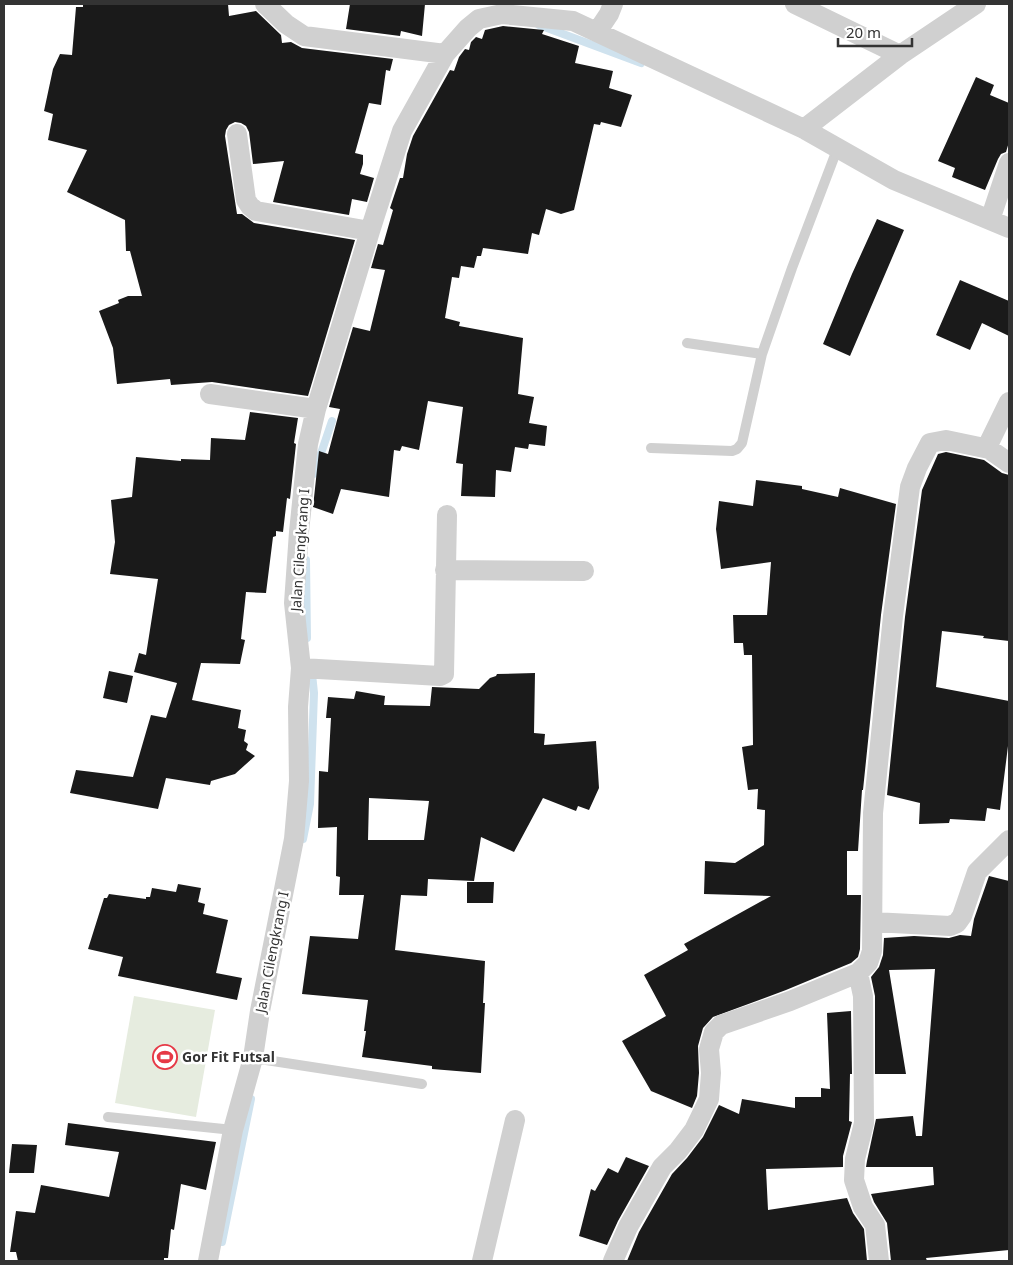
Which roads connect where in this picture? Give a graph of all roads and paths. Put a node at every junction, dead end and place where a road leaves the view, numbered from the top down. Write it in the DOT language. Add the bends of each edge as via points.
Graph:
graph roads {
  1 [pos="265,4"];
  2 [pos="613,4"];
  3 [pos="795,4"];
  4 [pos="976,4"];
  5 [pos="482,11"];
  6 [pos="597,32"];
  7 [pos="445,54"];
  8 [pos="900,55"];
  9 [pos="804,129"];
  10 [pos="237,134"];
  11 [pos="838,147"];
  12 [pos="1009,163"];
  13 [pos="990,220"];
  14 [pos="1009,228"];
  15 [pos="370,231"];
  16 [pos="686,343"];
  17 [pos="762,354"];
  18 [pos="210,394"];
  19 [pos="1009,402"];
  20 [pos="316,409"];
  21 [pos="651,448"];
  22 [pos="989,449"];
  23 [pos="1009,463"];
  24 [pos="447,515"];
  25 [pos="445,570"];
  26 [pos="584,571"];
  27 [pos="302,668"];
  28 [pos="1009,840"];
  29 [pos="872,922"];
  30 [pos="858,973"];
  31 [pos="253,1058"];
  32 [pos="422,1084"];
  33 [pos="108,1117"];
  34 [pos="515,1120"];
  35 [pos="233,1130"];
  36 [pos="208,1261"];
  37 [pos="482,1261"];
  38 [pos="613,1261"];
  39 [pos="879,1261"];
  1 -- 7 [label="street" via="304,36"];
  2 -- 6 [label="street"];
  3 -- 8 [label="street"];
  4 -- 8 [label="street"];
  5 -- 6 [label="street" via="573,21"];
  5 -- 7 [label="street, Jalan Cilengkrang I"];
  6 -- 9 [label="street"];
  7 -- 15 [label="street, Jalan Cilengkrang I" via="402,131"];
  8 -- 9 [label="street"];
  9 -- 11 [label="street"];
  10 -- 15 [label="street" via="246,200 256,211"];
  11 -- 13 [label="street" via="894,180"];
  11 -- 17 [label="lane"];
  12 -- 13 [label="street"];
  13 -- 14 [label="street"];
  15 -- 20 [label="street, Jalan Cilengkrang I"];
  16 -- 17 [label="lane"];
  17 -- 21 [label="lane" via="742,443 737,449"];
  18 -- 20 [label="street"];
  19 -- 22 [label="street" via="989,442"];
  20 -- 27 [label="street, Jalan Cilengkrang I" via="308,444 294,603"];
  22 -- 23 [label="street"];
  22 -- 29 [label="street" via="946,440 930,443 910,487 873,813"];
  24 -- 25 [label="street"];
  25 -- 26 [label="street"];
  25 -- 27 [label="street" via="442,676"];
  27 -- 31 [label="street, Jalan Cilengkrang I" via="294,839"];
  28 -- 29 [label="street" via="977,872 957,923 950,926"];
  29 -- 30 [label="street" via="872,951 868,963"];
  30 -- 38 [label="street" via="721,1025 714,1032 709,1049 709,1099 694,1130 662,1167"];
  30 -- 39 [label="street" via="863,996 864,1123 855,1159 854,1180 863,1207 875,1225"];
  31 -- 32 [label="lane"];
  31 -- 35 [label="street, Jalan Cilengkrang I"];
  33 -- 35 [label="lane"];
  34 -- 37 [label="street"];
  35 -- 36 [label="street, Jalan Cilengkrang I"];
}
